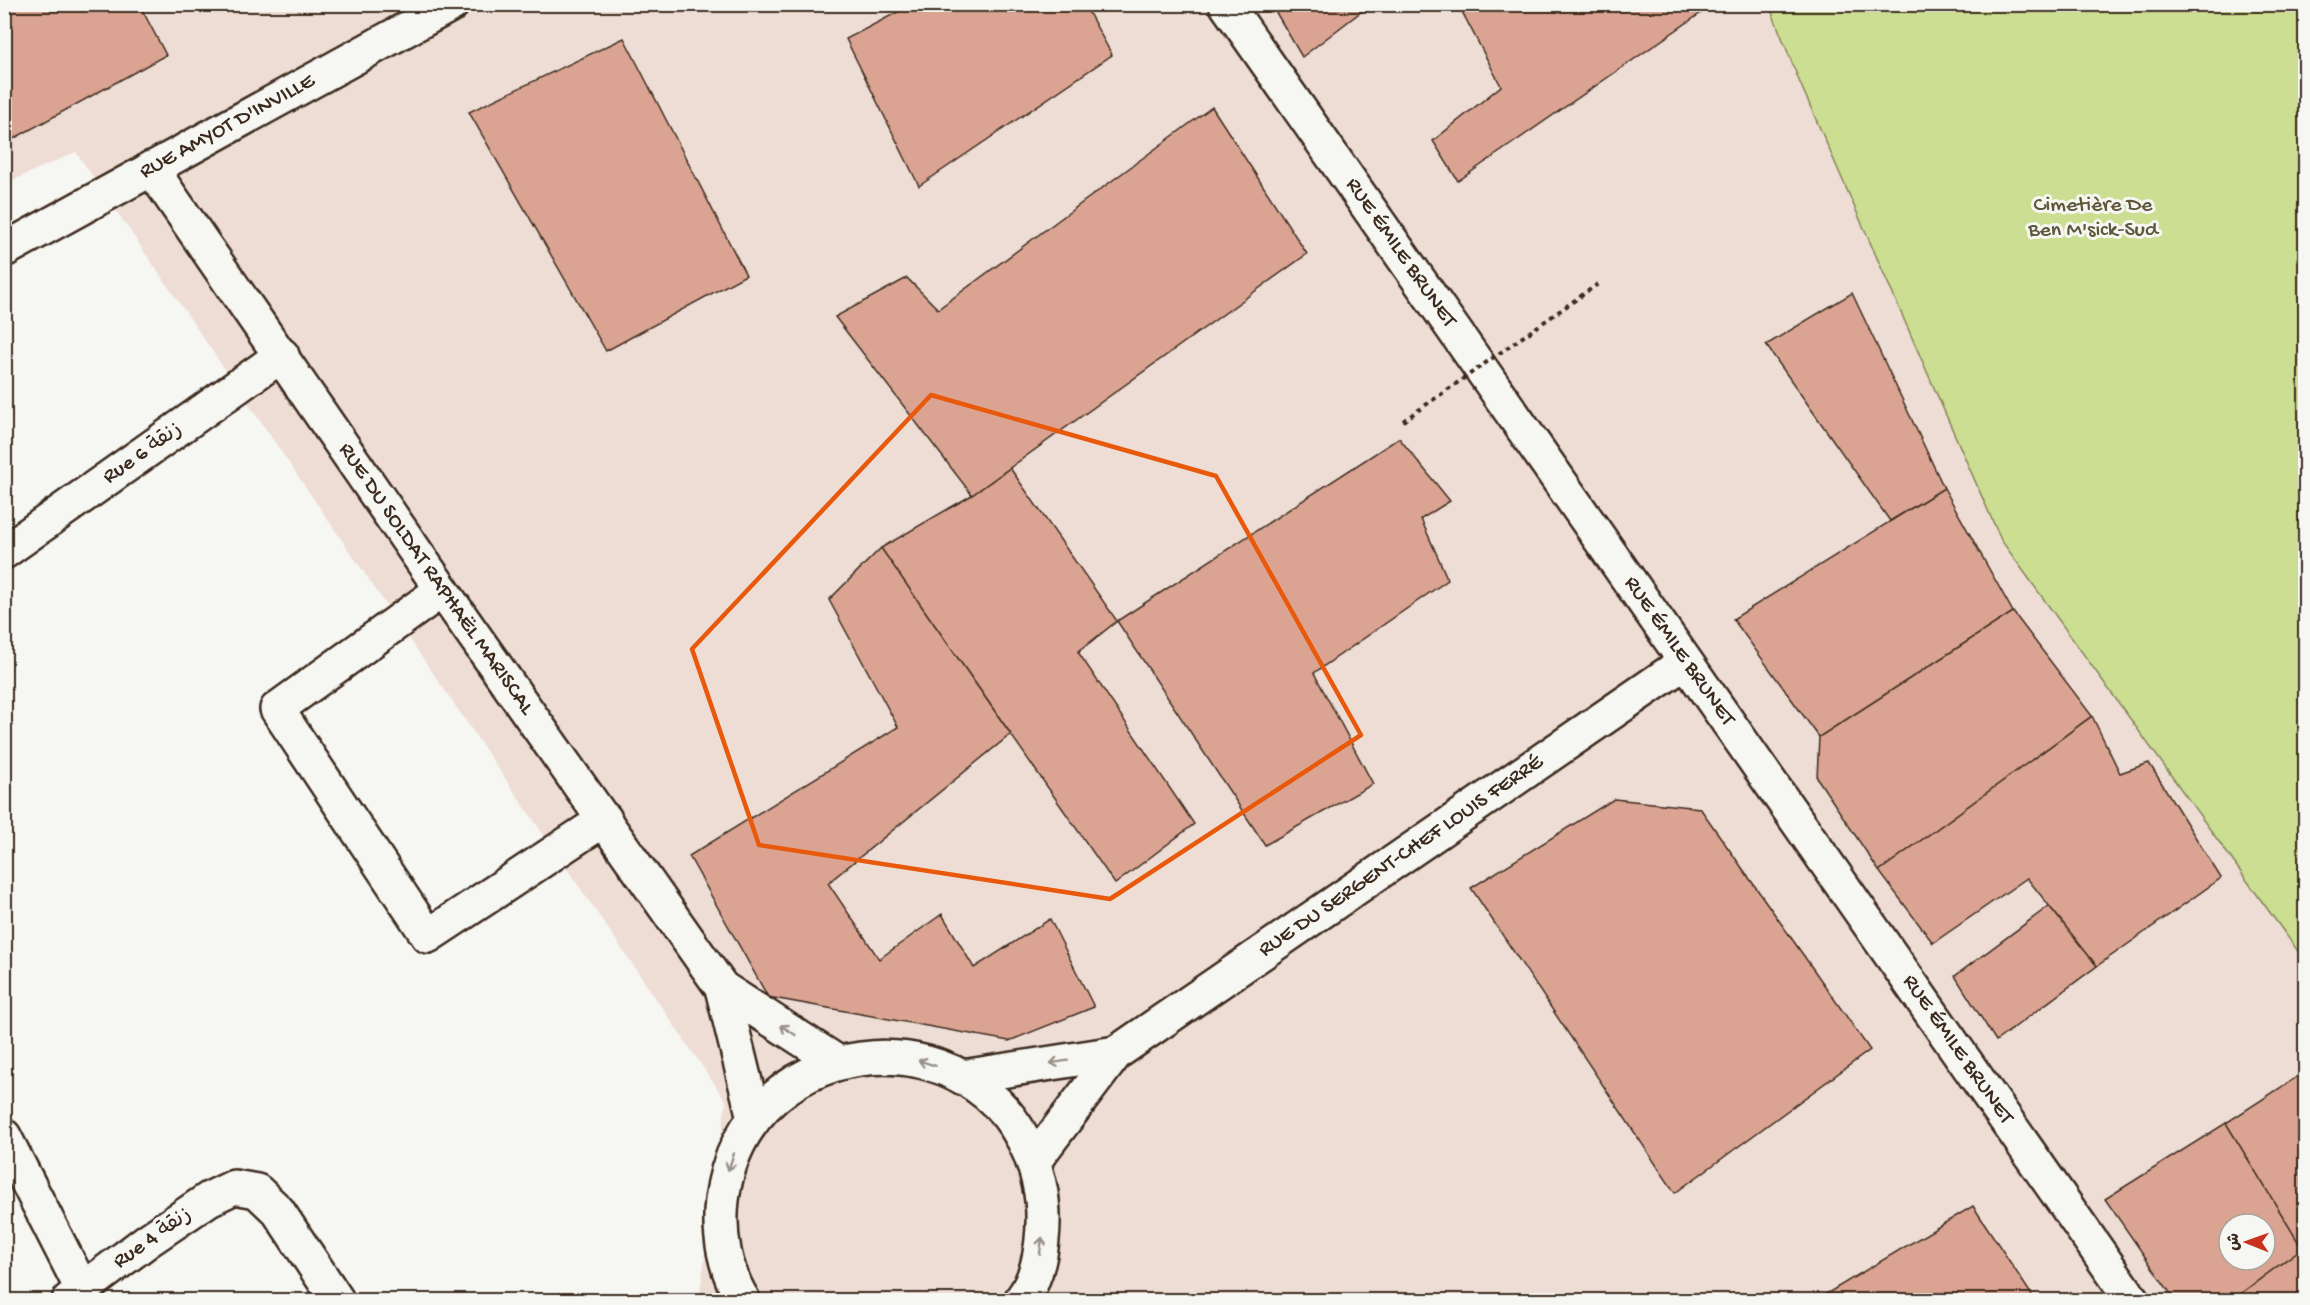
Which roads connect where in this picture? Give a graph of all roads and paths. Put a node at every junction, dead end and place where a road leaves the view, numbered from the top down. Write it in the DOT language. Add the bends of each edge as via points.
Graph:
graph roads {
  1 [pos="452,4"];
  2 [pos="1226,4"];
  3 [pos="151,168"];
  4 [pos="4,250"];
  5 [pos="1598,284"];
  6 [pos="282,355"];
  7 [pos="1403,421"];
  8 [pos="4,552"];
  9 [pos="442,590"];
  10 [pos="1685,662"];
  11 [pos="605,819"];
  12 [pos="722,988"];
  13 [pos="1116,1053"];
  14 [pos="837,1062"];
  15 [pos="962,1077"];
  16 [pos="754,1118"];
  17 [pos="4,1136"];
  18 [pos="1034,1161"];
  19 [pos="75,1295"];
  20 [pos="1025,1299"];
  21 [pos="337,1300"];
  22 [pos="743,1300"];
  23 [pos="2132,1300"];
  1 -- 3 [label="street, RUE AMYOT D'INVILLE"];
  2 -- 10 [label="street, RUE ÉMILE BRUNET"];
  3 -- 4 [label="street, RUE AMYOT D'INVILLE"];
  3 -- 6 [label="street, RUE DU SOLDAT RAPHAËL MARISCAL"];
  5 -- 7 [label="path, bridge"];
  6 -- 8 [label="street, Rue 6 زنقة"];
  6 -- 9 [label="street, RUE DU SOLDAT RAPHAËL MARISCAL"];
  9 -- 11 [label="street, RUE DU SOLDAT RAPHAËL MARISCAL"];
  9 -- 11 [label="street" via="277,709 428,936"];
  10 -- 13 [label="street, RUE DU SERGENT-CHEF LOUIS FERRÉ"];
  10 -- 23 [label="street, RUE ÉMILE BRUNET"];
  11 -- 12 [label="street, RUE DU SOLDAT RAPHAËL MARISCAL"];
  14 -- 12 [label="street, RUE DU SOLDAT RAPHAËL MARISCAL, one-way"];
  12 -- 16 [label="street, RUE DU SOLDAT RAPHAËL MARISCAL"];
  13 -- 15 [label="street, RUE DU SERGENT-CHEF LOUIS FERRÉ, one-way"];
  13 -- 18 [label="street, RUE DU SERGENT-CHEF LOUIS FERRÉ"];
  15 -- 14 [label="street, one-way" via="922,1060 880,1056"];
  14 -- 16 [label="street" via="792,1084"];
  15 -- 18 [label="street" via="993,1099 1017,1128"];
  16 -- 22 [label="street, one-way" via="736,1149 724,1183 720,1218 724,1254"];
  17 -- 19 [label="street"];
  20 -- 18 [label="street, one-way" via="1041,1252 1044,1205"];
  19 -- 21 [label="street, Rue 4 زنقة" via="147,1241 234,1187 257,1191 278,1211"];
}
